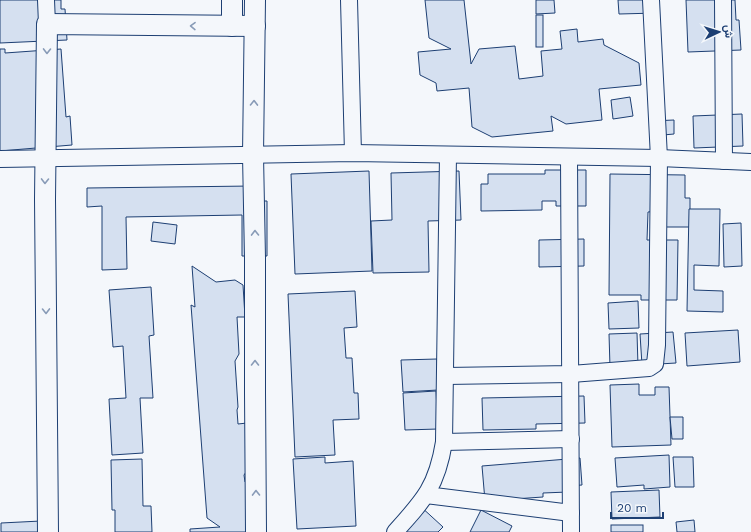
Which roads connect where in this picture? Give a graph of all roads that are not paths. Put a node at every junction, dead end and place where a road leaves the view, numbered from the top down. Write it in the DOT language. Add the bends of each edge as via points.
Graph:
graph roads {
  1 [pos="46,0"];
  2 [pos="232,0"];
  3 [pos="254,0"];
  4 [pos="349,0"];
  5 [pos="651,0"];
  6 [pos="724,0"];
  7 [pos="47,24"];
  8 [pos="232,26"];
  9 [pos="255,26"];
  10 [pos="353,153"];
  11 [pos="253,155"];
  12 [pos="448,155"];
  13 [pos="569,157"];
  14 [pos="46,158"];
  15 [pos="659,158"];
  16 [pos="0,159"];
  17 [pos="724,161"];
  18 [pos="751,162"];
  19 [pos="571,374"];
  20 [pos="446,376"];
  21 [pos="571,439"];
  22 [pos="444,442"];
  23 [pos="426,496"];
  24 [pos="571,513"];
  25 [pos="48,532"];
  26 [pos="256,532"];
  27 [pos="395,532"];
  28 [pos="571,532"];
  1 -- 7 [label="street"];
  2 -- 8 [label="street"];
  3 -- 9 [label="street"];
  4 -- 10 [label="street"];
  5 -- 15 [label="street"];
  6 -- 17 [label="street"];
  8 -- 7 [label="street, one-way"];
  7 -- 14 [label="street, one-way"];
  8 -- 9 [label="street"];
  11 -- 9 [label="street, one-way"];
  10 -- 11 [label="street"];
  10 -- 12 [label="street"];
  11 -- 14 [label="street"];
  26 -- 11 [label="street, one-way"];
  12 -- 13 [label="street"];
  12 -- 20 [label="street"];
  13 -- 15 [label="street"];
  13 -- 19 [label="street"];
  14 -- 16 [label="street"];
  14 -- 25 [label="street, one-way"];
  15 -- 17 [label="street"];
  15 -- 19 [label="street" via="655,364 649,368"];
  17 -- 18 [label="street"];
  19 -- 20 [label="street"];
  19 -- 21 [label="street"];
  20 -- 22 [label="street"];
  21 -- 22 [label="street"];
  21 -- 24 [label="street"];
  22 -- 23 [label="street" via="441,463"];
  23 -- 24 [label="street"];
  23 -- 27 [label="street"];
  24 -- 28 [label="street"];
}
